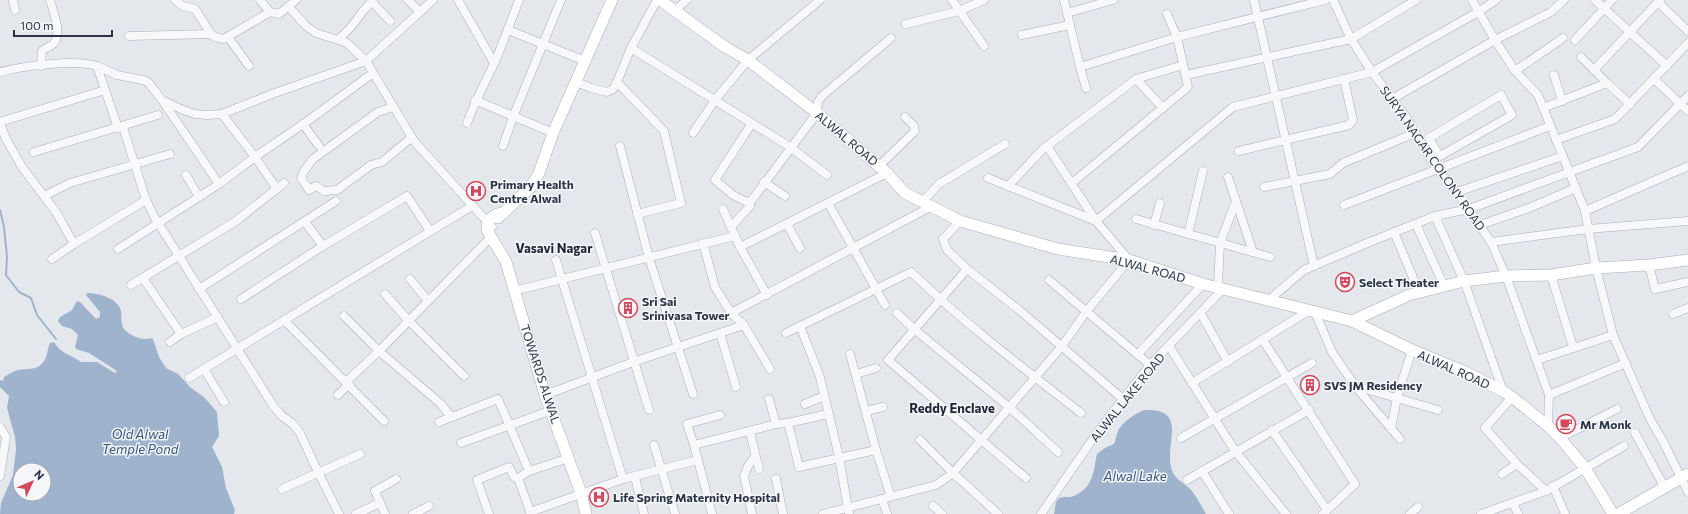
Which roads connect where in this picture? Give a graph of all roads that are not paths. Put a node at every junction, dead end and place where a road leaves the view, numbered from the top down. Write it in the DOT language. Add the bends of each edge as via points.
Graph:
graph roads {
  1 [pos="13,0"];
  2 [pos="50,0"];
  3 [pos="175,0"];
  4 [pos="260,0"];
  5 [pos="296,0"];
  6 [pos="408,0"];
  7 [pos="433,0"];
  8 [pos="458,0"];
  9 [pos="518,0"];
  10 [pos="561,0"];
  11 [pos="612,0"];
  12 [pos="657,0"];
  13 [pos="660,0"];
  14 [pos="687,0"];
  15 [pos="820,0"];
  16 [pos="952,0"];
  17 [pos="984,0"];
  18 [pos="1064,0"];
  19 [pos="1113,0"];
  20 [pos="1254,0"];
  21 [pos="1325,0"];
  22 [pos="1332,0"];
  23 [pos="1416,0"];
  24 [pos="1472,0"];
  25 [pos="1496,0"];
  26 [pos="1564,0"];
  27 [pos="1595,0"];
  28 [pos="1612,0"];
  29 [pos="373,1"];
  30 [pos="1659,1"];
  31 [pos="190,4"];
  32 [pos="289,6"];
  33 [pos="1604,8"];
  34 [pos="15,10"];
  35 [pos="675,10"];
  36 [pos="959,11"];
  37 [pos="270,12"];
  38 [pos="420,12"];
  39 [pos="1478,12"];
  40 [pos="1067,13"];
  41 [pos="1167,14"];
  42 [pos="1258,17"];
  43 [pos="390,21"];
  44 [pos="906,24"];
  45 [pos="1070,25"];
  46 [pos="508,30"];
  47 [pos="1688,31"];
  48 [pos="1630,32"];
  49 [pos="211,34"];
  50 [pos="1022,35"];
  51 [pos="129,36"];
  52 [pos="228,37"];
  53 [pos="1177,37"];
  54 [pos="891,38"];
  55 [pos="1563,38"];
  56 [pos="338,39"];
  57 [pos="1350,39"];
  58 [pos="1495,40"];
  59 [pos="1574,40"];
  60 [pos="1688,43"];
  61 [pos="544,44"];
  62 [pos="984,46"];
  63 [pos="631,48"];
  64 [pos="1581,56"];
  65 [pos="1266,58"];
  66 [pos="748,60"];
  67 [pos="366,61"];
  68 [pos="585,61"];
  69 [pos="494,63"];
  70 [pos="1183,65"];
  71 [pos="41,66"];
  72 [pos="97,66"];
  73 [pos="248,66"];
  74 [pos="1667,66"];
  75 [pos="1080,67"];
  76 [pos="1594,70"];
  77 [pos="1515,71"];
  78 [pos="0,72"];
  79 [pos="1372,72"];
  80 [pos="373,73"];
  81 [pos="1186,75"];
  82 [pos="1554,75"];
  83 [pos="1136,79"];
  84 [pos="1344,79"];
  85 [pos="1654,79"];
  86 [pos="576,82"];
  87 [pos="617,82"];
  88 [pos="1607,83"];
  89 [pos="1086,88"];
  90 [pos="106,90"];
  91 [pos="1275,96"];
  92 [pos="1688,96"];
  93 [pos="1392,99"];
  94 [pos="162,100"];
  95 [pos="475,100"];
  96 [pos="715,100"];
  97 [pos="1562,101"];
  98 [pos="1630,104"];
  99 [pos="1680,104"];
  100 [pos="393,107"];
  101 [pos="1162,108"];
  102 [pos="1543,108"];
  103 [pos="1688,111"];
  104 [pos="817,113"];
  105 [pos="222,114"];
  106 [pos="158,115"];
  107 [pos="513,116"];
  108 [pos="905,117"];
  109 [pos="0,122"];
  110 [pos="467,123"];
  111 [pos="752,123"];
  112 [pos="303,124"];
  113 [pos="1550,126"];
  114 [pos="120,127"];
  115 [pos="1415,132"];
  116 [pos="2,133"];
  117 [pos="554,133"];
  118 [pos="693,133"];
  119 [pos="412,137"];
  120 [pos="1285,139"];
  121 [pos="1556,140"];
  122 [pos="1006,144"];
  123 [pos="319,146"];
  124 [pos="502,146"];
  125 [pos="620,146"];
  126 [pos="1047,146"];
  127 [pos="790,147"];
  128 [pos="1240,151"];
  129 [pos="34,152"];
  130 [pos="170,154"];
  131 [pos="1433,154"];
  132 [pos="255,156"];
  133 [pos="1563,156"];
  134 [pos="135,165"];
  135 [pos="1687,166"];
  136 [pos="883,169"];
  137 [pos="1438,169"];
  138 [pos="1203,171"];
  139 [pos="1570,173"];
  140 [pos="186,175"];
  141 [pos="827,175"];
  142 [pos="1228,177"];
  143 [pos="988,178"];
  144 [pos="1295,181"];
  145 [pos="764,182"];
  146 [pos="284,183"];
  147 [pos="1072,183"];
  148 [pos="219,184"];
  149 [pos="1008,186"];
  150 [pos="1264,187"];
  151 [pos="1576,188"];
  152 [pos="276,189"];
  153 [pos="1457,192"];
  154 [pos="44,196"];
  155 [pos="785,196"];
  156 [pos="199,197"];
  157 [pos="146,200"];
  158 [pos="1236,201"];
  159 [pos="336,202"];
  160 [pos="750,202"];
  161 [pos="828,203"];
  162 [pos="1160,203"];
  163 [pos="927,204"];
  164 [pos="472,206"];
  165 [pos="1344,206"];
  166 [pos="723,209"];
  167 [pos="1469,209"];
  168 [pos="1585,211"];
  169 [pos="637,214"];
  170 [pos="1435,216"];
  171 [pos="1136,220"];
  172 [pos="1688,220"];
  173 [pos="960,221"];
  174 [pos="1096,221"];
  175 [pos="305,222"];
  176 [pos="159,223"];
  177 [pos="787,224"];
  178 [pos="1416,224"];
  179 [pos="1154,225"];
  180 [pos="1480,225"];
  181 [pos="731,227"];
  182 [pos="1588,229"];
  183 [pos="490,231"];
  184 [pos="430,232"];
  185 [pos="1394,232"];
  186 [pos="595,233"];
  187 [pos="1188,234"];
  188 [pos="735,236"];
  189 [pos="1491,242"];
  190 [pos="703,243"];
  191 [pos="1220,243"];
  192 [pos="74,244"];
  193 [pos="322,246"];
  194 [pos="740,247"];
  195 [pos="800,248"];
  196 [pos="854,248"];
  197 [pos="118,249"];
  198 [pos="1253,252"];
  199 [pos="178,255"];
  200 [pos="1270,257"];
  201 [pos="649,258"];
  202 [pos="52,259"];
  203 [pos="556,260"];
  204 [pos="1129,260"];
  205 [pos="1688,260"];
  206 [pos="1649,265"];
  207 [pos="1314,266"];
  208 [pos="606,268"];
  209 [pos="1596,268"];
  210 [pos="967,269"];
  211 [pos="1551,275"];
  212 [pos="1506,276"];
  213 [pos="143,278"];
  214 [pos="410,279"];
  215 [pos="561,279"];
  216 [pos="1049,280"];
  217 [pos="1464,281"];
  218 [pos="1688,282"];
  219 [pos="1203,284"];
  220 [pos="131,285"];
  221 [pos="1444,286"];
  222 [pos="1220,288"];
  223 [pos="199,289"];
  224 [pos="876,289"];
  225 [pos="514,291"];
  226 [pos="1419,292"];
  227 [pos="385,294"];
  228 [pos="766,295"];
  229 [pos="241,299"];
  230 [pos="941,300"];
  231 [pos="1269,300"];
  232 [pos="428,301"];
  233 [pos="885,305"];
  234 [pos="1688,308"];
  235 [pos="1313,311"];
  236 [pos="1086,312"];
  237 [pos="731,313"];
  238 [pos="897,313"];
  239 [pos="1201,314"];
  240 [pos="1673,314"];
  241 [pos="344,316"];
  242 [pos="218,317"];
  243 [pos="284,320"];
  244 [pos="408,320"];
  245 [pos="1352,321"];
  246 [pos="744,325"];
  247 [pos="800,326"];
  248 [pos="915,330"];
  249 [pos="720,333"];
  250 [pos="786,333"];
  251 [pos="181,334"];
  252 [pos="1613,335"];
  253 [pos="1263,340"];
  254 [pos="170,342"];
  255 [pos="1062,346"];
  256 [pos="1169,346"];
  257 [pos="678,347"];
  258 [pos="1573,347"];
  259 [pos="237,349"];
  260 [pos="1412,350"];
  261 [pos="379,351"];
  262 [pos="850,354"];
  263 [pos="1138,354"];
  264 [pos="1537,360"];
  265 [pos="633,362"];
  266 [pos="1228,362"];
  267 [pos="1312,363"];
  268 [pos="1626,363"];
  269 [pos="1150,365"];
  270 [pos="204,368"];
  271 [pos="876,368"];
  272 [pos="770,369"];
  273 [pos="856,374"];
  274 [pos="464,376"];
  275 [pos="1035,377"];
  276 [pos="189,378"];
  277 [pos="591,378"];
  278 [pos="1287,378"];
  279 [pos="1192,382"];
  280 [pos="348,383"];
  281 [pos="1355,386"];
  282 [pos="736,387"];
  283 [pos="693,394"];
  284 [pos="1508,394"];
  285 [pos="338,395"];
  286 [pos="545,395"];
  287 [pos="824,396"];
  288 [pos="1549,396"];
  289 [pos="1397,398"];
  290 [pos="769,399"];
  291 [pos="1123,399"];
  292 [pos="224,402"];
  293 [pos="805,404"];
  294 [pos="883,407"];
  295 [pos="1009,408"];
  296 [pos="1617,409"];
  297 [pos="552,410"];
  298 [pos="649,410"];
  299 [pos="1309,410"];
  300 [pos="1438,410"];
  301 [pos="866,411"];
  302 [pos="1081,413"];
  303 [pos="828,414"];
  304 [pos="720,415"];
  305 [pos="451,417"];
  306 [pos="1215,419"];
  307 [pos="384,421"];
  308 [pos="439,422"];
  309 [pos="788,423"];
  310 [pos="776,424"];
  311 [pos="509,425"];
  312 [pos="1548,426"];
  313 [pos="0,427"];
  314 [pos="1272,430"];
  315 [pos="1391,430"];
  316 [pos="750,432"];
  317 [pos="1635,432"];
  318 [pos="1181,438"];
  319 [pos="1560,438"];
  320 [pos="982,439"];
  321 [pos="1400,439"];
  322 [pos="920,440"];
  323 [pos="461,443"];
  324 [pos="654,445"];
  325 [pos="694,445"];
  326 [pos="1624,446"];
  327 [pos="876,450"];
  328 [pos="1235,451"];
  329 [pos="1058,452"];
  330 [pos="360,454"];
  331 [pos="756,456"];
  332 [pos="839,457"];
  333 [pos="569,458"];
  334 [pos="698,460"];
  335 [pos="1517,464"];
  336 [pos="1585,468"];
  337 [pos="760,469"];
  338 [pos="662,470"];
  339 [pos="530,471"];
  340 [pos="1202,471"];
  341 [pos="318,472"];
  342 [pos="953,473"];
  343 [pos="1502,474"];
  344 [pos="0,476"];
  345 [pos="635,477"];
  346 [pos="1685,477"];
  347 [pos="518,478"];
  348 [pos="1026,478"];
  349 [pos="396,479"];
  350 [pos="623,479"];
  351 [pos="776,479"];
  352 [pos="1187,480"];
  353 [pos="1554,486"];
  354 [pos="1664,488"];
  355 [pos="282,489"];
  356 [pos="1546,491"];
  357 [pos="1688,492"];
  358 [pos="581,493"];
  359 [pos="891,498"];
  360 [pos="882,499"];
  361 [pos="380,503"];
  362 [pos="1513,503"];
  363 [pos="429,506"];
  364 [pos="933,506"];
  365 [pos="1418,507"];
  366 [pos="848,511"];
  367 [pos="1325,512"];
  368 [pos="531,513"];
  369 [pos="339,514"];
  370 [pos="356,514"];
  371 [pos="385,514"];
  372 [pos="413,514"];
  373 [pos="489,514"];
  374 [pos="586,514"];
  375 [pos="644,514"];
  376 [pos="675,514"];
  377 [pos="712,514"];
  378 [pos="752,514"];
  379 [pos="783,514"];
  380 [pos="822,514"];
  381 [pos="887,514"];
  382 [pos="942,514"];
  383 [pos="998,514"];
  384 [pos="1040,514"];
  385 [pos="1229,514"];
  386 [pos="1286,514"];
  387 [pos="1410,514"];
  388 [pos="1481,514"];
  389 [pos="1518,514"];
  390 [pos="1565,514"];
  391 [pos="1613,514"];
  392 [pos="1618,514"];
  1 -- 34 [label="street"];
  2 -- 71 [label="street" via="57,35 54,43 42,51"];
  3 -- 31 [label="street" via="183,6"];
  4 -- 37 [label="street"];
  5 -- 32 [label="street"];
  6 -- 38 [label="street"];
  7 -- 38 [label="street"];
  8 -- 69 [label="street"];
  9 -- 46 [label="street"];
  10 -- 61 [label="street"];
  11 -- 68 [label="main road"];
  12 -- 63 [label="street"];
  13 -- 35 [label="main road, ALWAL ROAD"];
  14 -- 35 [label="street"];
  15 -- 66 [label="street"];
  16 -- 36 [label="street"];
  17 -- 36 [label="street"];
  18 -- 40 [label="street"];
  19 -- 40 [label="street"];
  20 -- 42 [label="street"];
  21 -- 42 [label="street"];
  22 -- 57 [label="street, SURYA NAGAR COLONY ROAD"];
  23 -- 57 [label="street"];
  24 -- 39 [label="street"];
  25 -- 39 [label="street"];
  26 -- 58 [label="street" via="1551,12"];
  27 -- 33 [label="street"];
  28 -- 33 [label="street"];
  29 -- 43 [label="street"];
  29 -- 56 [label="street"];
  30 -- 47 [label="street"];
  30 -- 48 [label="street"];
  31 -- 49 [label="street"];
  32 -- 37 [label="street" via="279,14"];
  32 -- 56 [label="street" via="306,26 325,36"];
  33 -- 48 [label="street"];
  33 -- 59 [label="street"];
  35 -- 66 [label="main road, ALWAL ROAD" via="725,47"];
  36 -- 44 [label="street"];
  36 -- 62 [label="street"];
  37 -- 52 [label="street"];
  38 -- 67 [label="street"];
  39 -- 58 [label="street"];
  39 -- 79 [label="street"];
  40 -- 45 [label="street"];
  41 -- 53 [label="street"];
  42 -- 53 [label="street"];
  42 -- 65 [label="street"];
  45 -- 50 [label="street"];
  45 -- 75 [label="street"];
  46 -- 61 [label="street"];
  46 -- 69 [label="street"];
  48 -- 74 [label="street"];
  48 -- 76 [label="street"];
  49 -- 51 [label="street"];
  49 -- 52 [label="street" via="220,38"];
  52 -- 73 [label="street"];
  53 -- 70 [label="street"];
  53 -- 75 [label="street"];
  54 -- 104 [label="street" via="822,96 818,102"];
  55 -- 77 [label="street"];
  56 -- 67 [label="street" via="353,46"];
  57 -- 65 [label="street"];
  57 -- 79 [label="street, SURYA NAGAR COLONY ROAD"];
  58 -- 77 [label="street"];
  58 -- 93 [label="street"];
  60 -- 74 [label="street"];
  61 -- 68 [label="street"];
  61 -- 107 [label="street"];
  63 -- 87 [label="street"];
  63 -- 96 [label="street"];
  64 -- 76 [label="street"];
  65 -- 81 [label="street"];
  65 -- 91 [label="street"];
  66 -- 96 [label="street"];
  66 -- 104 [label="main road, ALWAL ROAD"];
  67 -- 80 [label="street"];
  67 -- 105 [label="street"];
  68 -- 86 [label="main road"];
  69 -- 95 [label="street"];
  70 -- 81 [label="street"];
  70 -- 83 [label="street"];
  71 -- 72 [label="street" via="82,63"];
  71 -- 78 [label="street"];
  72 -- 90 [label="street"];
  72 -- 94 [label="street" via="148,82"];
  74 -- 85 [label="street"];
  75 -- 89 [label="street"];
  76 -- 88 [label="street"];
  77 -- 102 [label="street" via="1538,95"];
  79 -- 84 [label="street"];
  79 -- 93 [label="street, SURYA NAGAR COLONY ROAD"];
  80 -- 100 [label="street"];
  80 -- 112 [label="street"];
  81 -- 101 [label="street" via="1188,87"];
  82 -- 97 [label="street"];
  83 -- 101 [label="street"];
  83 -- 126 [label="street"];
  84 -- 91 [label="street"];
  84 -- 120 [label="street" via="1352,123"];
  85 -- 98 [label="street"];
  85 -- 99 [label="street"];
  86 -- 87 [label="street" via="607,92 613,89"];
  86 -- 117 [label="main road"];
  87 -- 169 [label="street" via="664,131 681,203"];
  88 -- 97 [label="street"];
  88 -- 98 [label="street"];
  90 -- 109 [label="street"];
  90 -- 114 [label="street"];
  91 -- 120 [label="street"];
  91 -- 174 [label="street" via="1233,107"];
  92 -- 99 [label="street"];
  93 -- 115 [label="street, SURYA NAGAR COLONY ROAD"];
  94 -- 105 [label="street" via="195,114"];
  94 -- 148 [label="street"];
  95 -- 107 [label="street"];
  95 -- 110 [label="street"];
  96 -- 111 [label="street"];
  96 -- 118 [label="street"];
  97 -- 102 [label="street"];
  98 -- 121 [label="street" via="1615,119"];
  99 -- 103 [label="street"];
  99 -- 139 [label="street" via="1638,147"];
  100 -- 119 [label="street"];
  100 -- 119 [label="street" via="378,112 314,159 301,178 309,190 316,186 324,191 337,190 371,165 382,162"];
  101 -- 147 [label="street"];
  102 -- 113 [label="street"];
  104 -- 127 [label="street"];
  104 -- 136 [label="main road, ALWAL ROAD"];
  105 -- 132 [label="street"];
  106 -- 114 [label="street"];
  107 -- 117 [label="street"];
  107 -- 124 [label="street"];
  108 -- 136 [label="street" via="914,126 915,131"];
  109 -- 116 [label="street"];
  111 -- 127 [label="street"];
  111 -- 160 [label="street" via="715,180 733,195"];
  112 -- 123 [label="street"];
  112 -- 132 [label="street"];
  113 -- 121 [label="street"];
  113 -- 137 [label="street"];
  114 -- 129 [label="street"];
  114 -- 134 [label="street"];
  115 -- 131 [label="street, SURYA NAGAR COLONY ROAD"];
  115 -- 144 [label="street" via="1343,164 1330,174"];
  116 -- 154 [label="street" via="22,167"];
  117 -- 183 [label="main road" via="533,184 494,222"];
  119 -- 164 [label="street"];
  120 -- 128 [label="street"];
  120 -- 144 [label="street"];
  121 -- 133 [label="street"];
  122 -- 163 [label="street" via="939,184"];
  125 -- 169 [label="street"];
  126 -- 147 [label="street"];
  126 -- 149 [label="street"];
  127 -- 141 [label="street"];
  127 -- 145 [label="street"];
  130 -- 134 [label="street"];
  131 -- 131 [label="street" via="1429,138 1500,94 1512,115 1440,156"];
  131 -- 137 [label="street, SURYA NAGAR COLONY ROAD"];
  132 -- 148 [label="street"];
  132 -- 152 [label="street"];
  133 -- 139 [label="street"];
  133 -- 153 [label="street"];
  134 -- 154 [label="street" via="70,183"];
  134 -- 157 [label="street"];
  135 -- 168 [label="street"];
  136 -- 161 [label="street"];
  136 -- 163 [label="main road, ALWAL ROAD" via="905,193"];
  137 -- 153 [label="street, SURYA NAGAR COLONY ROAD"];
  137 -- 165 [label="street"];
  138 -- 187 [label="street"];
  139 -- 151 [label="street"];
  139 -- 167 [label="street"];
  140 -- 156 [label="street"];
  142 -- 158 [label="street"];
  143 -- 149 [label="street"];
  144 -- 150 [label="street"];
  144 -- 207 [label="street"];
  145 -- 155 [label="street"];
  145 -- 160 [label="street"];
  146 -- 152 [label="street"];
  147 -- 174 [label="street"];
  148 -- 156 [label="street"];
  149 -- 174 [label="street"];
  151 -- 168 [label="street"];
  151 -- 180 [label="street"];
  152 -- 199 [label="street" via="236,220"];
  153 -- 167 [label="street, SURYA NAGAR COLONY ROAD"];
  154 -- 192 [label="street"];
  156 -- 176 [label="street"];
  157 -- 176 [label="street"];
  157 -- 192 [label="street"];
  158 -- 191 [label="street"];
  158 -- 198 [label="street"];
  159 -- 175 [label="street"];
  160 -- 181 [label="street" via="748,208"];
  161 -- 177 [label="street"];
  161 -- 196 [label="street"];
  162 -- 179 [label="street"];
  163 -- 173 [label="main road, ALWAL ROAD"];
  163 -- 196 [label="street"];
  164 -- 183 [label="street"];
  164 -- 184 [label="street"];
  166 -- 181 [label="street"];
  167 -- 170 [label="street"];
  167 -- 180 [label="street, SURYA NAGAR COLONY ROAD"];
  168 -- 182 [label="street"];
  169 -- 201 [label="street"];
  170 -- 178 [label="street"];
  170 -- 217 [label="street"];
  171 -- 179 [label="street"];
  172 -- 182 [label="street"];
  173 -- 204 [label="main road, ALWAL ROAD" via="1058,249"];
  173 -- 210 [label="street" via="943,239 947,250"];
  174 -- 204 [label="street"];
  175 -- 193 [label="street"];
  175 -- 223 [label="street"];
  176 -- 197 [label="street"];
  176 -- 199 [label="street"];
  177 -- 194 [label="street"];
  177 -- 195 [label="street"];
  178 -- 185 [label="street"];
  178 -- 221 [label="street"];
  179 -- 187 [label="street"];
  180 -- 189 [label="street, SURYA NAGAR COLONY ROAD"];
  181 -- 188 [label="street"];
  182 -- 189 [label="street"];
  182 -- 209 [label="street"];
  183 -- 225 [label="main road, TOWARDS ALWAL" via="506,262"];
  183 -- 232 [label="street"];
  184 -- 193 [label="street" via="407,196"];
  184 -- 243 [label="street"];
  185 -- 207 [label="street"];
  185 -- 226 [label="street"];
  186 -- 208 [label="street"];
  187 -- 191 [label="street"];
  188 -- 190 [label="street"];
  188 -- 194 [label="street"];
  189 -- 212 [label="street, SURYA NAGAR COLONY ROAD"];
  190 -- 201 [label="street"];
  190 -- 237 [label="street" via="715,287"];
  191 -- 198 [label="street"];
  191 -- 222 [label="street"];
  192 -- 202 [label="street"];
  193 -- 229 [label="street"];
  194 -- 228 [label="street"];
  196 -- 224 [label="street"];
  196 -- 228 [label="street"];
  198 -- 200 [label="street"];
  199 -- 213 [label="street"];
  199 -- 223 [label="street"];
  201 -- 208 [label="street"];
  201 -- 257 [label="street"];
  203 -- 215 [label="street"];
  204 -- 219 [label="main road, ALWAL ROAD"];
  204 -- 236 [label="street"];
  205 -- 206 [label="main road"];
  206 -- 209 [label="main road"];
  206 -- 218 [label="street" via="1655,289"];
  207 -- 231 [label="street" via="1304,270"];
  208 -- 215 [label="street"];
  208 -- 265 [label="street"];
  209 -- 211 [label="main road"];
  209 -- 252 [label="street"];
  210 -- 230 [label="street"];
  210 -- 255 [label="street"];
  211 -- 212 [label="main road"];
  211 -- 258 [label="street"];
  212 -- 217 [label="main road"];
  212 -- 264 [label="street, SURYA NAGAR COLONY ROAD"];
  213 -- 220 [label="street"];
  213 -- 251 [label="street"];
  214 -- 232 [label="street"];
  215 -- 225 [label="street"];
  215 -- 277 [label="street"];
  216 -- 236 [label="street"];
  217 -- 221 [label="main road"];
  217 -- 284 [label="street"];
  219 -- 222 [label="main road, ALWAL ROAD"];
  219 -- 263 [label="street"];
  221 -- 226 [label="main road"];
  222 -- 231 [label="main road, ALWAL ROAD"];
  222 -- 239 [label="street, ALWAL LAKE ROAD"];
  223 -- 242 [label="street"];
  224 -- 230 [label="street" via="911,272"];
  224 -- 233 [label="street"];
  224 -- 247 [label="street"];
  225 -- 286 [label="main road, TOWARDS ALWAL"];
  226 -- 245 [label="main road"];
  227 -- 244 [label="street"];
  228 -- 237 [label="street"];
  230 -- 248 [label="street"];
  230 -- 275 [label="street"];
  231 -- 235 [label="main road, ALWAL ROAD"];
  232 -- 244 [label="street"];
  234 -- 240 [label="street"];
  235 -- 245 [label="main road, ALWAL ROAD"];
  235 -- 253 [label="street"];
  235 -- 281 [label="street" via="1332,352"];
  236 -- 255 [label="street"];
  236 -- 263 [label="street"];
  237 -- 246 [label="street"];
  238 -- 248 [label="street"];
  239 -- 256 [label="street, ALWAL LAKE ROAD"];
  239 -- 266 [label="street"];
  241 -- 261 [label="street"];
  242 -- 251 [label="street"];
  242 -- 259 [label="street"];
  243 -- 259 [label="street"];
  243 -- 280 [label="street"];
  244 -- 261 [label="street"];
  244 -- 274 [label="street"];
  245 -- 260 [label="main road, ALWAL ROAD"];
  246 -- 249 [label="street"];
  246 -- 272 [label="street"];
  247 -- 250 [label="street"];
  247 -- 287 [label="street" via="820,377"];
  248 -- 295 [label="street"];
  248 -- 320 [label="street" via="888,360"];
  249 -- 257 [label="street"];
  249 -- 282 [label="street"];
  251 -- 254 [label="street"];
  252 -- 258 [label="street"];
  252 -- 268 [label="street"];
  253 -- 266 [label="street"];
  253 -- 278 [label="street"];
  255 -- 275 [label="street"];
  255 -- 291 [label="street"];
  256 -- 269 [label="street, ALWAL LAKE ROAD"];
  256 -- 279 [label="street"];
  257 -- 265 [label="street"];
  257 -- 283 [label="street"];
  258 -- 264 [label="street"];
  259 -- 270 [label="street"];
  259 -- 341 [label="street" via="274,407 294,424 300,433"];
  260 -- 284 [label="main road, ALWAL ROAD" via="1463,371"];
  260 -- 289 [label="street"];
  261 -- 280 [label="street"];
  261 -- 305 [label="street" via="442,404"];
  262 -- 273 [label="street"];
  263 -- 269 [label="street"];
  264 -- 288 [label="street, SURYA NAGAR COLONY ROAD"];
  265 -- 277 [label="street"];
  265 -- 298 [label="street"];
  266 -- 279 [label="street"];
  267 -- 278 [label="street"];
  268 -- 288 [label="street"];
  268 -- 346 [label="street" via="1650,419"];
  269 -- 291 [label="street, ALWAL LAKE ROAD"];
  270 -- 276 [label="street"];
  270 -- 292 [label="street"];
  271 -- 273 [label="street"];
  273 -- 301 [label="street"];
  275 -- 295 [label="street"];
  275 -- 302 [label="street"];
  277 -- 286 [label="street"];
  277 -- 350 [label="street"];
  278 -- 299 [label="street"];
  278 -- 306 [label="street"];
  279 -- 306 [label="street"];
  280 -- 285 [label="street"];
  280 -- 307 [label="street"];
  281 -- 289 [label="street"];
  281 -- 315 [label="street"];
  284 -- 312 [label="main road, ALWAL ROAD"];
  284 -- 335 [label="street" via="1485,428"];
  286 -- 297 [label="main road, TOWARDS ALWAL"];
  287 -- 293 [label="street"];
  287 -- 303 [label="street"];
  288 -- 312 [label="street"];
  289 -- 300 [label="street"];
  289 -- 315 [label="street"];
  290 -- 310 [label="street"];
  291 -- 384 [label="street, ALWAL LAKE ROAD"];
  294 -- 301 [label="street"];
  295 -- 320 [label="street"];
  295 -- 329 [label="street"];
  296 -- 319 [label="street"];
  297 -- 311 [label="street"];
  297 -- 333 [label="main road, TOWARDS ALWAL"];
  299 -- 314 [label="street"];
  299 -- 367 [label="street" via="1355,484"];
  301 -- 327 [label="street"];
  303 -- 309 [label="street"];
  303 -- 332 [label="street"];
  304 -- 325 [label="street" via="687,424"];
  305 -- 308 [label="street"];
  305 -- 311 [label="street" via="498,399"];
  306 -- 318 [label="street"];
  306 -- 328 [label="street"];
  309 -- 310 [label="street"];
  309 -- 332 [label="street" via="798,467"];
  310 -- 316 [label="street"];
  311 -- 323 [label="street"];
  311 -- 339 [label="street"];
  312 -- 319 [label="main road, ALWAL ROAD"];
  313 -- 344 [label="street" via="6,437"];
  314 -- 328 [label="street"];
  314 -- 367 [label="street"];
  315 -- 321 [label="street"];
  316 -- 325 [label="street"];
  316 -- 331 [label="street"];
  317 -- 354 [label="street"];
  319 -- 336 [label="main road, ALWAL ROAD"];
  320 -- 342 [label="street"];
  320 -- 348 [label="street"];
  322 -- 342 [label="street"];
  324 -- 338 [label="street"];
  325 -- 334 [label="street"];
  326 -- 336 [label="street"];
  327 -- 332 [label="street"];
  327 -- 359 [label="street"];
  328 -- 340 [label="street"];
  328 -- 386 [label="street"];
  330 -- 341 [label="street"];
  331 -- 337 [label="street"];
  331 -- 378 [label="street" via="744,476"];
  332 -- 366 [label="street"];
  333 -- 339 [label="street"];
  333 -- 358 [label="main road, TOWARDS ALWAL"];
  334 -- 338 [label="street"];
  334 -- 377 [label="street"];
  335 -- 343 [label="street"];
  335 -- 356 [label="street"];
  336 -- 353 [label="street"];
  336 -- 391 [label="main road, ALWAL ROAD"];
  338 -- 345 [label="street"];
  338 -- 376 [label="street"];
  339 -- 347 [label="street"];
  340 -- 352 [label="street"];
  340 -- 385 [label="street"];
  341 -- 355 [label="street"];
  341 -- 369 [label="street"];
  342 -- 359 [label="street" via="936,486"];
  342 -- 383 [label="street"];
  345 -- 350 [label="street"];
  345 -- 375 [label="street"];
  346 -- 354 [label="main road"];
  346 -- 357 [label="street"];
  347 -- 368 [label="street"];
  347 -- 373 [label="street" via="514,477 509,467 477,480"];
  349 -- 361 [label="street" via="375,491"];
  350 -- 358 [label="street"];
  351 -- 379 [label="street"];
  353 -- 356 [label="street"];
  353 -- 390 [label="street"];
  354 -- 392 [label="main road"];
  356 -- 362 [label="street"];
  358 -- 368 [label="street"];
  358 -- 374 [label="main road, TOWARDS ALWAL"];
  359 -- 360 [label="street"];
  360 -- 366 [label="street"];
  360 -- 381 [label="street"];
  361 -- 370 [label="street"];
  361 -- 371 [label="street"];
  362 -- 388 [label="street"];
  362 -- 389 [label="street"];
  363 -- 372 [label="street"];
  364 -- 382 [label="street"];
  365 -- 387 [label="street"];
  366 -- 380 [label="street"];
}
